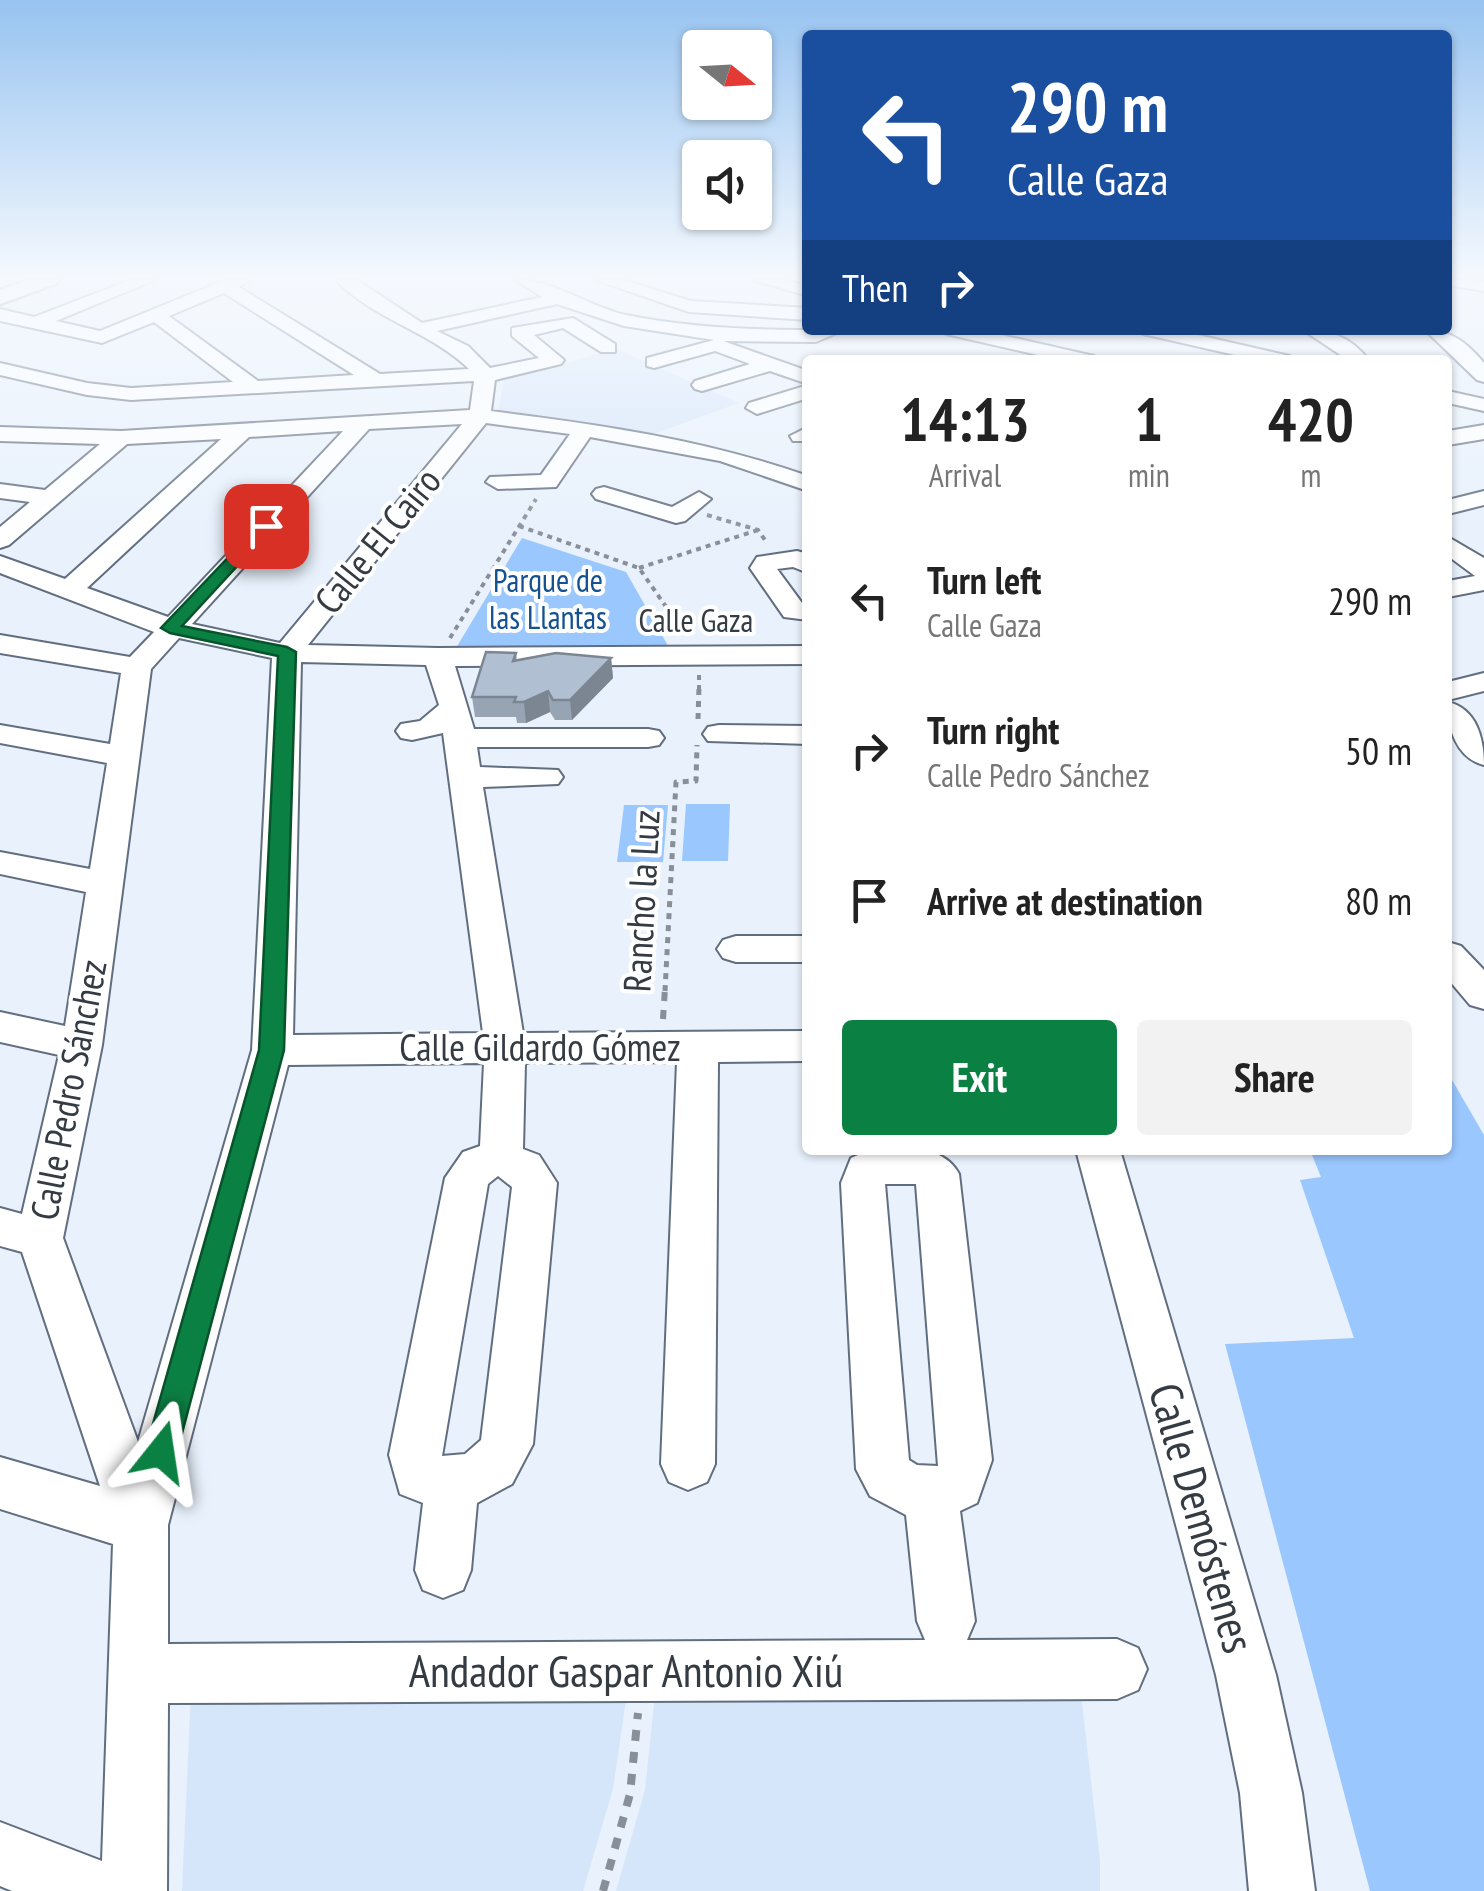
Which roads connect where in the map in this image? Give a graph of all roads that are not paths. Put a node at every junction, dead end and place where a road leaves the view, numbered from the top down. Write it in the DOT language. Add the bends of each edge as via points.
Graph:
graph roads {
  1 [pos="54,368"];
  2 [pos="227,368"];
  3 [pos="358,368"];
  4 [pos="479,368"];
  5 [pos="513,368"];
  6 [pos="758,368"];
  7 [pos="0,369"];
  8 [pos="485,374"];
  9 [pos="36,378"];
  10 [pos="374,379"];
  11 [pos="702,386"];
  12 [pos="252,387"];
  13 [pos="802,393"];
  14 [pos="0,395"];
  15 [pos="1452,398"];
  16 [pos="1484,405"];
  17 [pos="756,408"];
  18 [pos="480,416"];
  19 [pos="363,423"];
  20 [pos="584,429"];
  21 [pos="242,431"];
  22 [pos="1484,432"];
  23 [pos="0,434"];
  24 [pos="1452,437"];
  25 [pos="121,438"];
  26 [pos="725,454"];
  27 [pos="696,472"];
  28 [pos="498,482"];
  29 [pos="802,482"];
  30 [pos="0,491"];
  31 [pos="604,494"];
  32 [pos="49,498"];
  33 [pos="1484,498"];
  34 [pos="1452,505"];
  35 [pos="681,512"];
  36 [pos="0,540"];
  37 [pos="1452,548"];
  38 [pos="794,563"];
  39 [pos="0,564"];
  40 [pos="1484,570"];
  41 [pos="1484,582"];
  42 [pos="1452,588"];
  43 [pos="69,590"];
  44 [pos="802,612"];
  45 [pos="170,628"];
  46 [pos="0,644"];
  47 [pos="287,652"];
  48 [pos="802,655"];
  49 [pos="438,656"];
  50 [pos="137,666"];
  51 [pos="1484,682"];
  52 [pos="1452,690"];
  53 [pos="1452,716"];
  54 [pos="458,722"];
  55 [pos="412,731"];
  56 [pos="0,734"];
  57 [pos="719,734"];
  58 [pos="648,738"];
  59 [pos="802,744"];
  60 [pos="1484,754"];
  61 [pos="124,756"];
  62 [pos="466,777"];
  63 [pos="547,777"];
  64 [pos="0,863"];
  65 [pos="105,884"];
  66 [pos="802,948"];
  67 [pos="736,949"];
  68 [pos="1452,959"];
  69 [pos="1484,996"];
  70 [pos="0,1027"];
  71 [pos="82,1045"];
  72 [pos="802,1046"];
  73 [pos="680,1047"];
  74 [pos="505,1049"];
  75 [pos="272,1050"];
  76 [pos="1099,1155"];
  77 [pos="501,1158"];
  78 [pos="890,1158"];
  79 [pos="20,1233"];
  80 [pos="688,1464"];
  81 [pos="452,1482"];
  82 [pos="0,1483"];
  83 [pos="932,1495"];
  84 [pos="141,1525"];
  85 [pos="443,1570"];
  86 [pos="946,1620"];
  87 [pos="1117,1669"];
  88 [pos="136,1674"];
  89 [pos="0,1854"];
  90 [pos="95,1891"];
  91 [pos="134,1891"];
  92 [pos="1282,1891"];
  1 -- 9 [label="street"];
  2 -- 12 [label="street"];
  3 -- 10 [label="street"];
  4 -- 8 [label="street"];
  5 -- 8 [label="street"];
  6 -- 11 [label="street"];
  7 -- 9 [label="street"];
  8 -- 10 [label="street"];
  8 -- 18 [label="street"];
  9 -- 12 [label="street" via="131,394"];
  9 -- 14 [label="street"];
  10 -- 12 [label="street"];
  13 -- 17 [label="street"];
  15 -- 16 [label="street"];
  18 -- 19 [label="street"];
  18 -- 20 [label="street"];
  18 -- 47 [label="street, Calle El Cairo"];
  19 -- 21 [label="street"];
  19 -- 45 [label="street"];
  20 -- 26 [label="street"];
  20 -- 28 [label="street" via="546,484"];
  21 -- 25 [label="street"];
  21 -- 43 [label="street"];
  22 -- 24 [label="street"];
  23 -- 25 [label="street"];
  25 -- 32 [label="street"];
  26 -- 27 [label="street"];
  26 -- 29 [label="street"];
  30 -- 32 [label="street"];
  31 -- 35 [label="street" via="631,479 699,499"];
  32 -- 36 [label="street"];
  33 -- 34 [label="street"];
  37 -- 40 [label="street"];
  38 -- 44 [label="street" via="762,568 794,612"];
  39 -- 43 [label="street, Calle Gaza"];
  41 -- 42 [label="street"];
  43 -- 45 [label="street, Calle Gaza"];
  45 -- 47 [label="street, Calle Gaza"];
  45 -- 50 [label="street"];
  46 -- 50 [label="street"];
  47 -- 49 [label="street, Calle Gaza"];
  47 -- 75 [label="street"];
  48 -- 49 [label="street, Calle Gaza"];
  49 -- 54 [label="street"];
  50 -- 61 [label="street, Calle Pedro Sánchez"];
  51 -- 52 [label="street"];
  53 -- 60 [label="street"];
  54 -- 55 [label="street"];
  54 -- 58 [label="street"];
  54 -- 62 [label="street"];
  56 -- 61 [label="street"];
  57 -- 59 [label="street"];
  61 -- 65 [label="street, Calle Pedro Sánchez"];
  62 -- 63 [label="street"];
  62 -- 74 [label="street"];
  64 -- 65 [label="street"];
  65 -- 71 [label="street, Calle Pedro Sánchez"];
  66 -- 67 [label="street"];
  68 -- 69 [label="street"];
  70 -- 71 [label="street"];
  71 -- 79 [label="street, Calle Pedro Sánchez"];
  72 -- 73 [label="street, Calle Gildardo Gómez"];
  73 -- 74 [label="street, Calle Gildardo Gómez"];
  73 -- 80 [label="street"];
  74 -- 75 [label="street, Calle Gildardo Gómez"];
  74 -- 77 [label="street"];
  75 -- 84 [label="street"];
  76 -- 92 [label="street, Calle Demóstenes" via="1246,1674 1271,1793"];
  77 -- 81 [label="street" via="535,1183 507,1444 499,1462 481,1476"];
  77 -- 81 [label="street" via="479,1164 467,1178 415,1455 419,1476"];
  78 -- 83 [label="street" via="863,1183 883,1468 892,1482"];
  78 -- 83 [label="street" via="928,1168 938,1180 966,1460 958,1485"];
  79 -- 84 [label="street, Calle Pedro Sánchez"];
  81 -- 85 [label="street"];
  82 -- 84 [label="street"];
  83 -- 86 [label="street"];
  84 -- 88 [label="street, Calle Pedro Sánchez"];
  87 -- 88 [label="street, Andador Gaspar Antonio Xiú"];
  88 -- 91 [label="street, Calle Pedro Sánchez"];
  89 -- 90 [label="street"];
}
